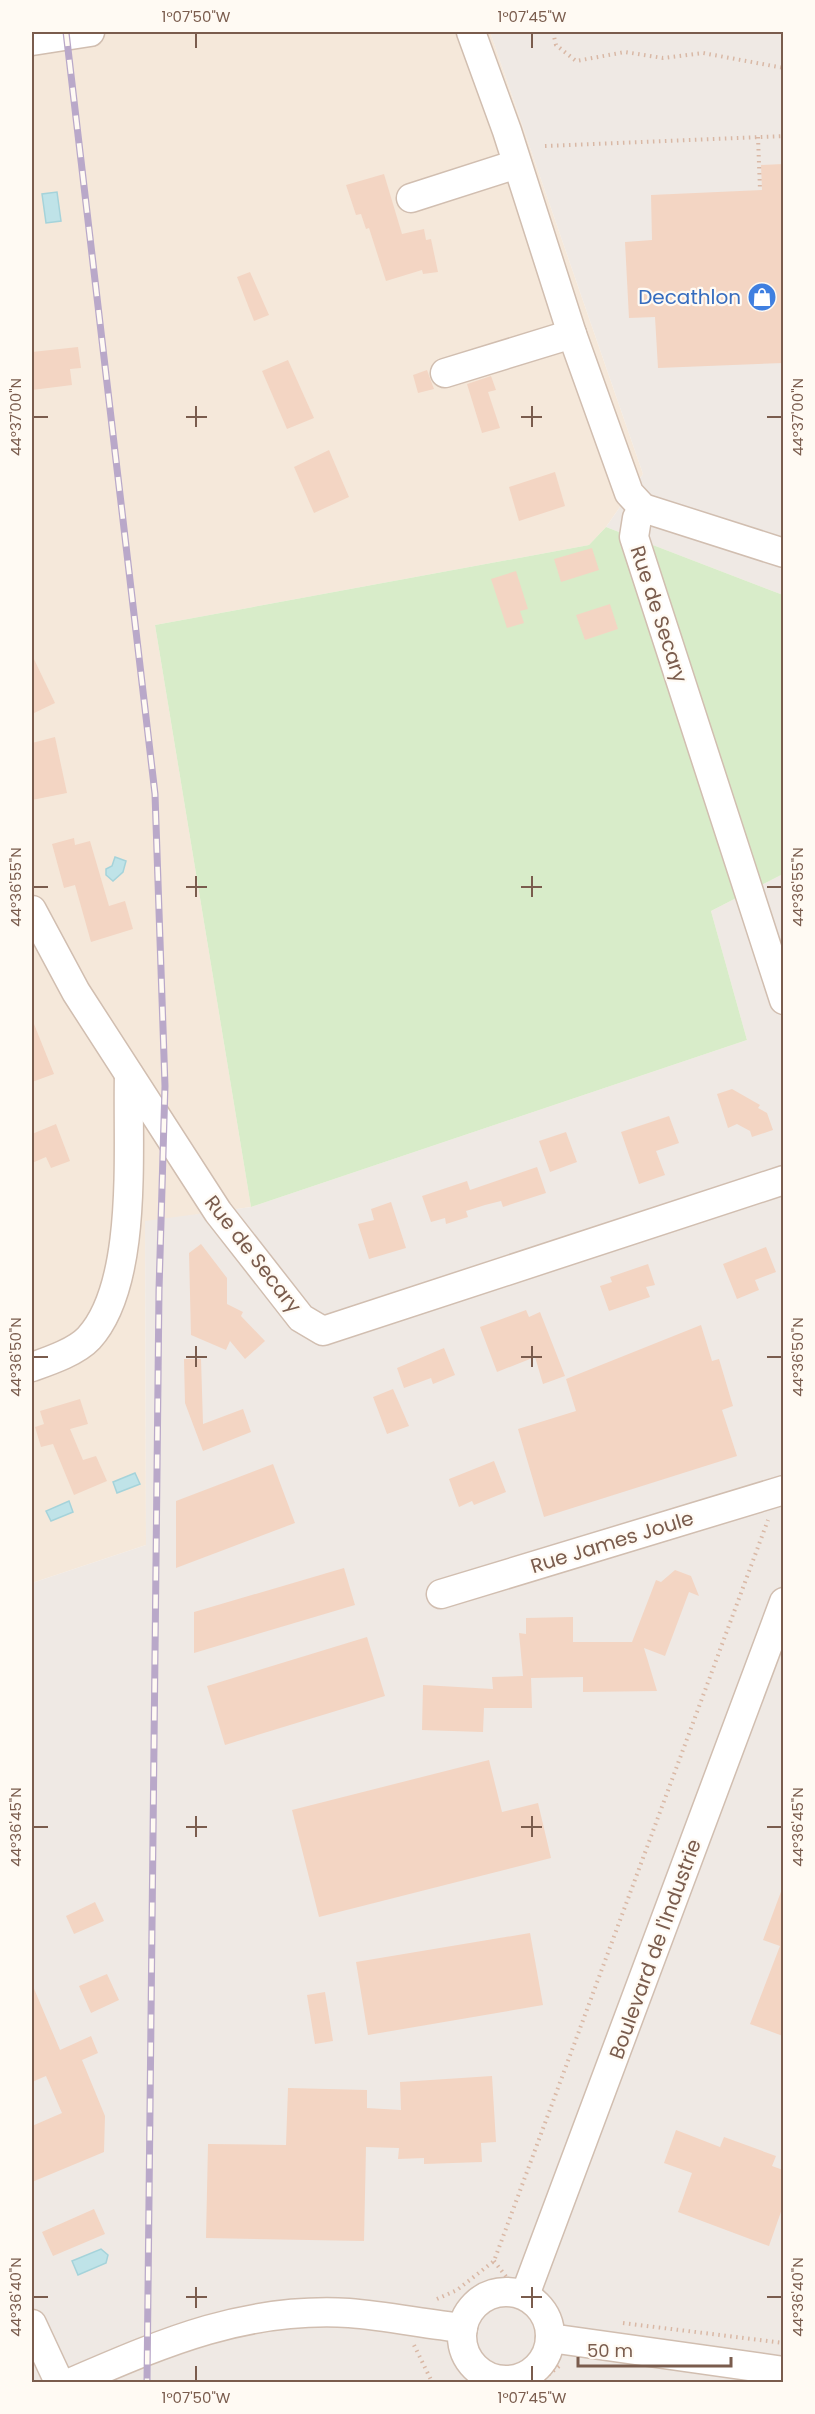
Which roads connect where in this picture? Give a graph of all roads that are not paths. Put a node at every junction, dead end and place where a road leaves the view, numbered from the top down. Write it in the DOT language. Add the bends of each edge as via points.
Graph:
graph roads {
  1 [pos="90,32"];
  2 [pos="471,32"];
  3 [pos="32,41"];
  4 [pos="517,164"];
  5 [pos="411,198"];
  6 [pos="572,334"];
  7 [pos="445,373"];
  8 [pos="643,508"];
  9 [pos="783,553"];
  10 [pos="32,910"];
  11 [pos="783,1000"];
  12 [pos="129,1075"];
  13 [pos="783,1180"];
  14 [pos="32,1367"];
  15 [pos="781,1490"];
  16 [pos="441,1594"];
  17 [pos="783,1602"];
  18 [pos="525,2295"];
  19 [pos="32,2324"];
  20 [pos="463,2328"];
  21 [pos="550,2338"];
  22 [pos="783,2371"];
  23 [pos="495,2381"];
  24 [pos="59,2382"];
  25 [pos="72,2382"];
  1 -- 3 [label="street"];
  2 -- 4 [label="street"];
  4 -- 5 [label="street"];
  4 -- 6 [label="street"];
  6 -- 7 [label="street"];
  6 -- 8 [label="street" via="621,475 629,493"];
  8 -- 9 [label="street"];
  8 -- 11 [label="street, Rue de Secary" via="634,537"];
  10 -- 12 [label="street, Rue de Secary" via="76,992"];
  12 -- 13 [label="street, Rue de Secary" via="218,1212 301,1318 323,1331"];
  12 -- 14 [label="street" via="125,1253 111,1305 88,1340"];
  15 -- 16 [label="street, Rue James Joule"];
  17 -- 18 [label="street, Boulevard de l'Industrie"];
  18 -- 20 [label="street" via="509,2291 479,2301"];
  18 -- 21 [label="street" via="542,2309 550,2326"];
  19 -- 24 [label="street"];
  20 -- 23 [label="street" via="464,2349 477,2369"];
  20 -- 25 [label="street" via="349,2313 241,2320 169,2342"];
  21 -- 22 [label="street"];
  21 -- 23 [label="street" via="545,2357 535,2370 520,2378"];
}
